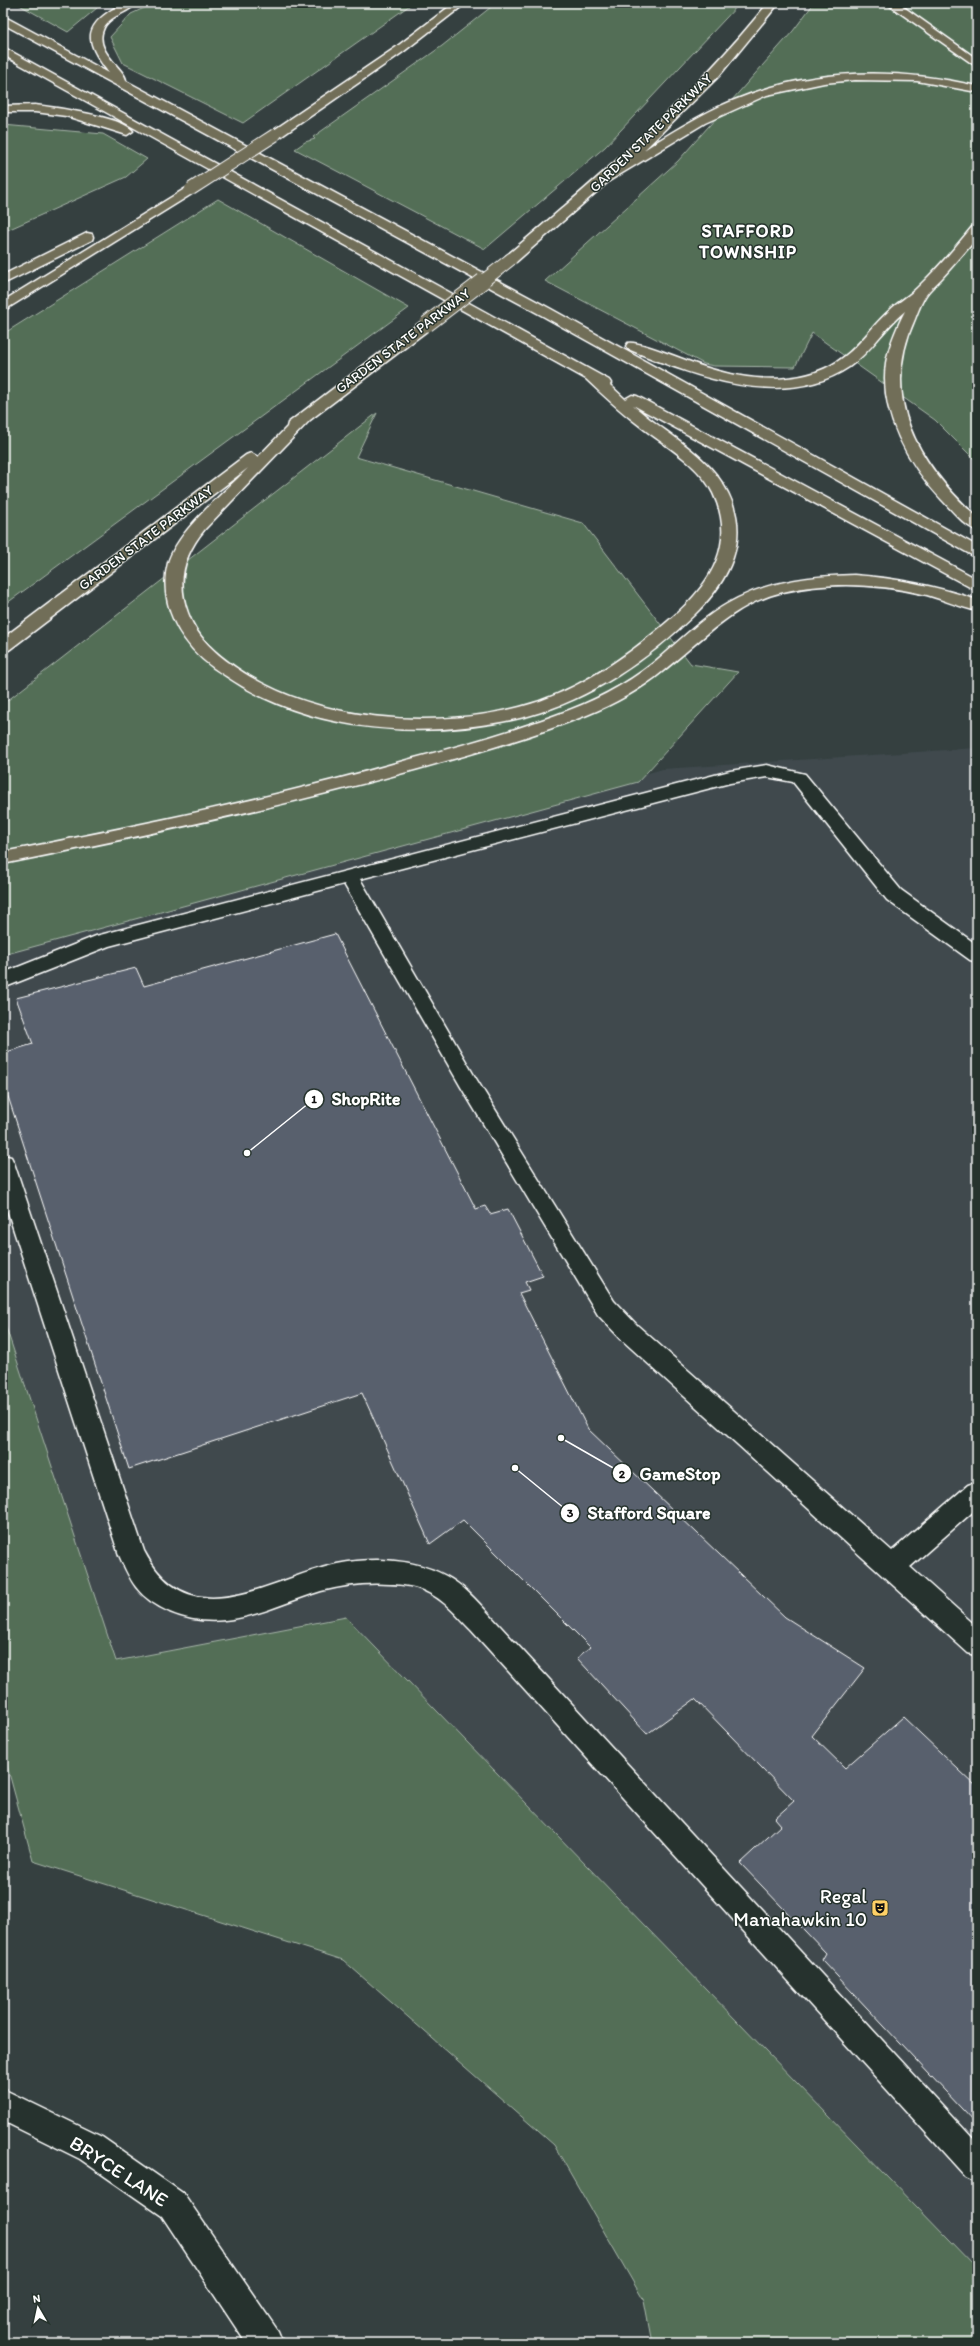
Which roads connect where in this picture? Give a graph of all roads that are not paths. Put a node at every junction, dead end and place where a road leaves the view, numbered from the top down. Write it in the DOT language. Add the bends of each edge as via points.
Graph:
graph roads {
  1 [pos="131,3"];
  2 [pos="461,3"];
  3 [pos="774,3"];
  4 [pos="891,3"];
  5 [pos="3,20"];
  6 [pos="3,50"];
  7 [pos="977,64"];
  8 [pos="125,85"];
  9 [pos="977,89"];
  10 [pos="3,109"];
  11 [pos="199,158"];
  12 [pos="604,179"];
  13 [pos="191,189"];
  14 [pos="128,213"];
  15 [pos="977,230"];
  16 [pos="95,232"];
  17 [pos="3,280"];
  18 [pos="921,292"];
  19 [pos="3,306"];
  20 [pos="546,312"];
  21 [pos="591,376"];
  22 [pos="305,417"];
  23 [pos="977,525"];
  24 [pos="977,553"];
  25 [pos="977,586"];
  26 [pos="977,606"];
  27 [pos="3,646"];
  28 [pos="3,858"];
  29 [pos="349,876"];
  30 [pos="977,955"];
  31 [pos="3,981"];
  32 [pos="3,1163"];
  33 [pos="977,1493"];
  34 [pos="891,1567"];
  35 [pos="977,1644"];
  36 [pos="3,2105"];
  37 [pos="977,2166"];
  38 [pos="266,2343"];
  1 -- 8 [label="highway" via="108,17 100,25 95,37 98,51"];
  2 -- 13 [label="highway, bridge" via="399,50"];
  3 -- 12 [label="highway, GARDEN STATE PARKWAY" via="732,54 676,112"];
  4 -- 7 [label="highway"];
  5 -- 8 [label="highway"];
  6 -- 11 [label="highway"];
  8 -- 20 [label="highway"];
  9 -- 12 [label="highway" via="937,80 881,77 840,79 786,87 750,98 702,120"];
  10 -- 11 [label="highway" via="48,109 80,114"];
  11 -- 21 [label="highway"];
  12 -- 22 [label="highway, GARDEN STATE PARKWAY, bridge" via="511,259"];
  13 -- 14 [label="highway"];
  13 -- 19 [label="highway"];
  15 -- 18 [label="highway"];
  16 -- 17 [label="highway" via="62,252"];
  18 -- 20 [label="highway" via="893,314 858,352 841,366 816,377 781,382 740,381 698,372"];
  18 -- 23 [label="highway" via="895,354 893,377 897,410 904,432 921,462 947,495"];
  20 -- 24 [label="highway"];
  21 -- 22 [label="highway" via="645,423 693,458 717,486 727,509 730,533 728,556 718,579 702,600 606,677 548,703 485,719 428,723 376,721 328,713 286,702 245,683 227,671 202,650 184,626 174,598 173,583 179,556 197,529"];
  21 -- 25 [label="highway"];
  22 -- 27 [label="highway, GARDEN STATE PARKWAY"];
  26 -- 28 [label="highway" via="925,590 883,582 839,580 778,588 726,610 658,667 626,690 563,719 330,788"];
  29 -- 30 [label="street" via="722,779 767,771 799,778 894,895"];
  29 -- 31 [label="street" via="103,941"];
  29 -- 34 [label="street" via="468,1082 606,1308 629,1332"];
  32 -- 37 [label="street" via="132,1555 146,1580 164,1598 190,1608 226,1610 337,1576 373,1571 405,1574 430,1580 449,1590"];
  33 -- 34 [label="street"];
  34 -- 35 [label="street"];
  36 -- 38 [label="street, BRYCE LANE" via="91,2148 173,2205"];
}
